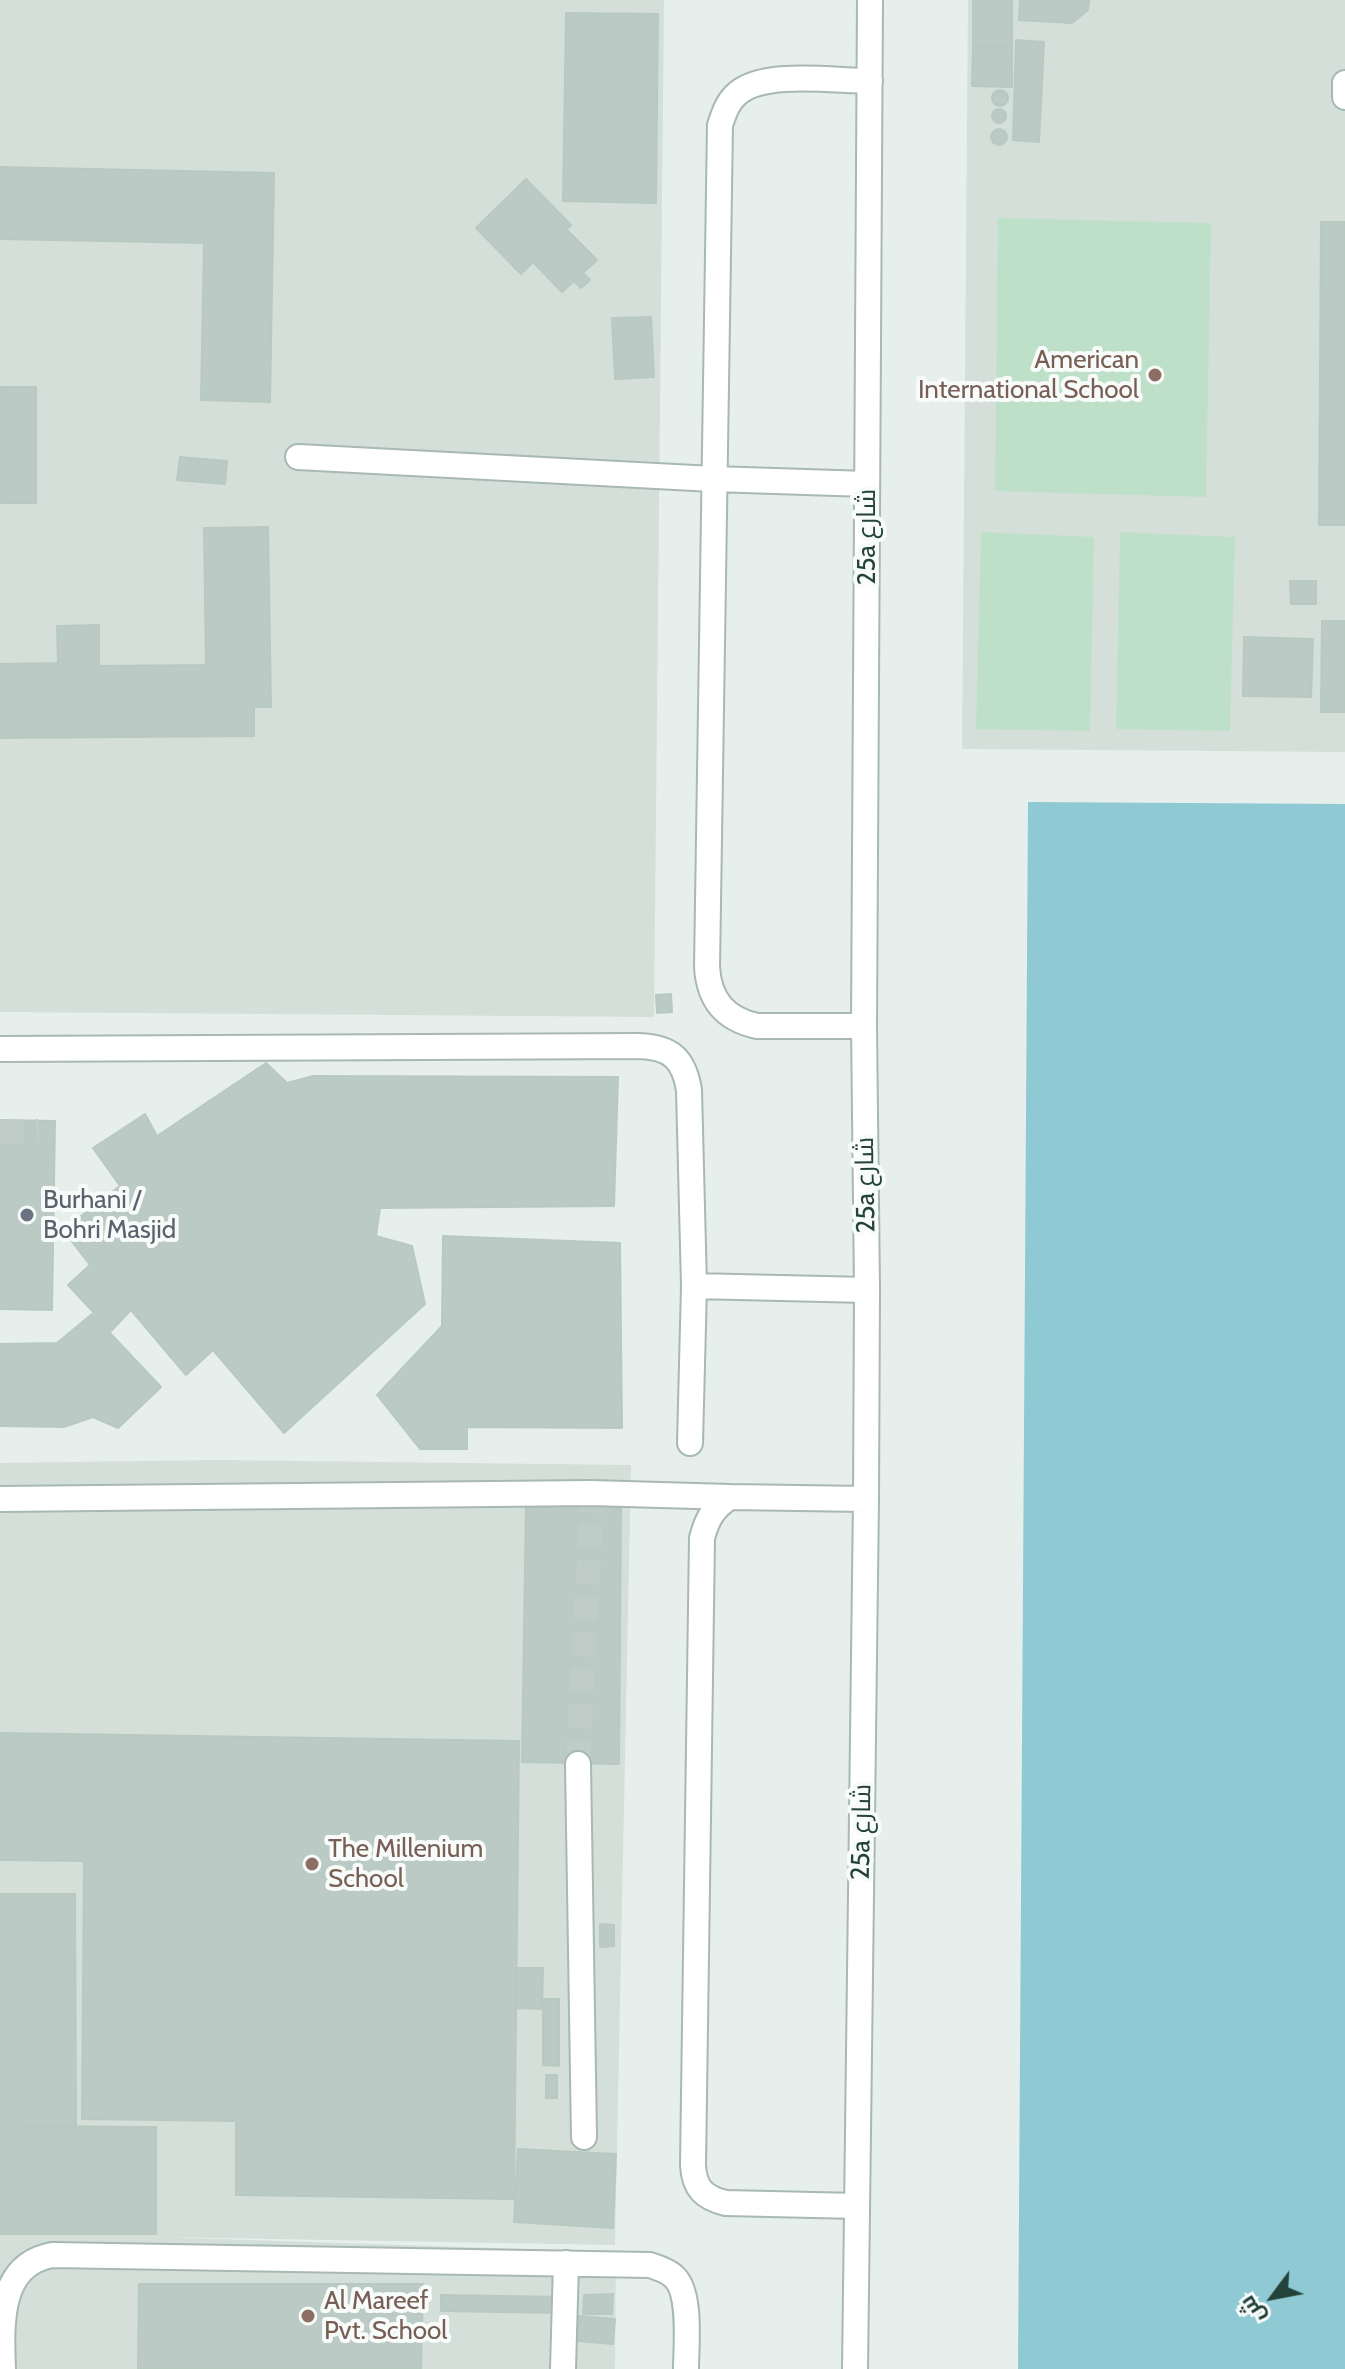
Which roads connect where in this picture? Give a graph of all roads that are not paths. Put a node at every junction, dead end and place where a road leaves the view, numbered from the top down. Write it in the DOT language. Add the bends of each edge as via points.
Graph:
graph roads {
  1 [pos="870,0"];
  2 [pos="870,81"];
  3 [pos="1345,83"];
  4 [pos="1345,97"];
  5 [pos="298,457"];
  6 [pos="713,479"];
  7 [pos="867,484"];
  8 [pos="864,1026"];
  9 [pos="0,1049"];
  10 [pos="694,1286"];
  11 [pos="867,1290"];
  12 [pos="690,1443"];
  13 [pos="730,1497"];
  14 [pos="0,1499"];
  15 [pos="866,1499"];
  16 [pos="578,1764"];
  17 [pos="584,2137"];
  18 [pos="857,2206"];
  19 [pos="566,2263"];
  20 [pos="3,2369"];
  21 [pos="563,2369"];
  22 [pos="686,2369"];
  23 [pos="855,2369"];
  1 -- 2 [label="street, 25a شارع"];
  2 -- 6 [label="street" via="769,80 744,89 726,108 720,125"];
  2 -- 7 [label="street, 25a شارع"];
  3 -- 4 [label="street"];
  5 -- 6 [label="street"];
  6 -- 7 [label="street"];
  6 -- 8 [label="street" via="708,985 714,1000 740,1022"];
  7 -- 8 [label="street, 25a شارع"];
  8 -- 11 [label="street, 25a شارع"];
  9 -- 10 [label="street" via="658,1047 675,1056 686,1071"];
  10 -- 11 [label="street"];
  10 -- 12 [label="street"];
  11 -- 15 [label="street, 25a شارع"];
  13 -- 14 [label="street"];
  13 -- 15 [label="street"];
  13 -- 18 [label="street" via="706,1521 702,1538 694,2179 701,2192 726,2203"];
  15 -- 18 [label="street, 25a شارع"];
  16 -- 17 [label="street"];
  18 -- 23 [label="street, 25a شارع"];
  19 -- 20 [label="street" via="34,2257 6,2280 0,2299"];
  19 -- 21 [label="street"];
  19 -- 22 [label="street" via="650,2265 675,2277 686,2309"];
}
